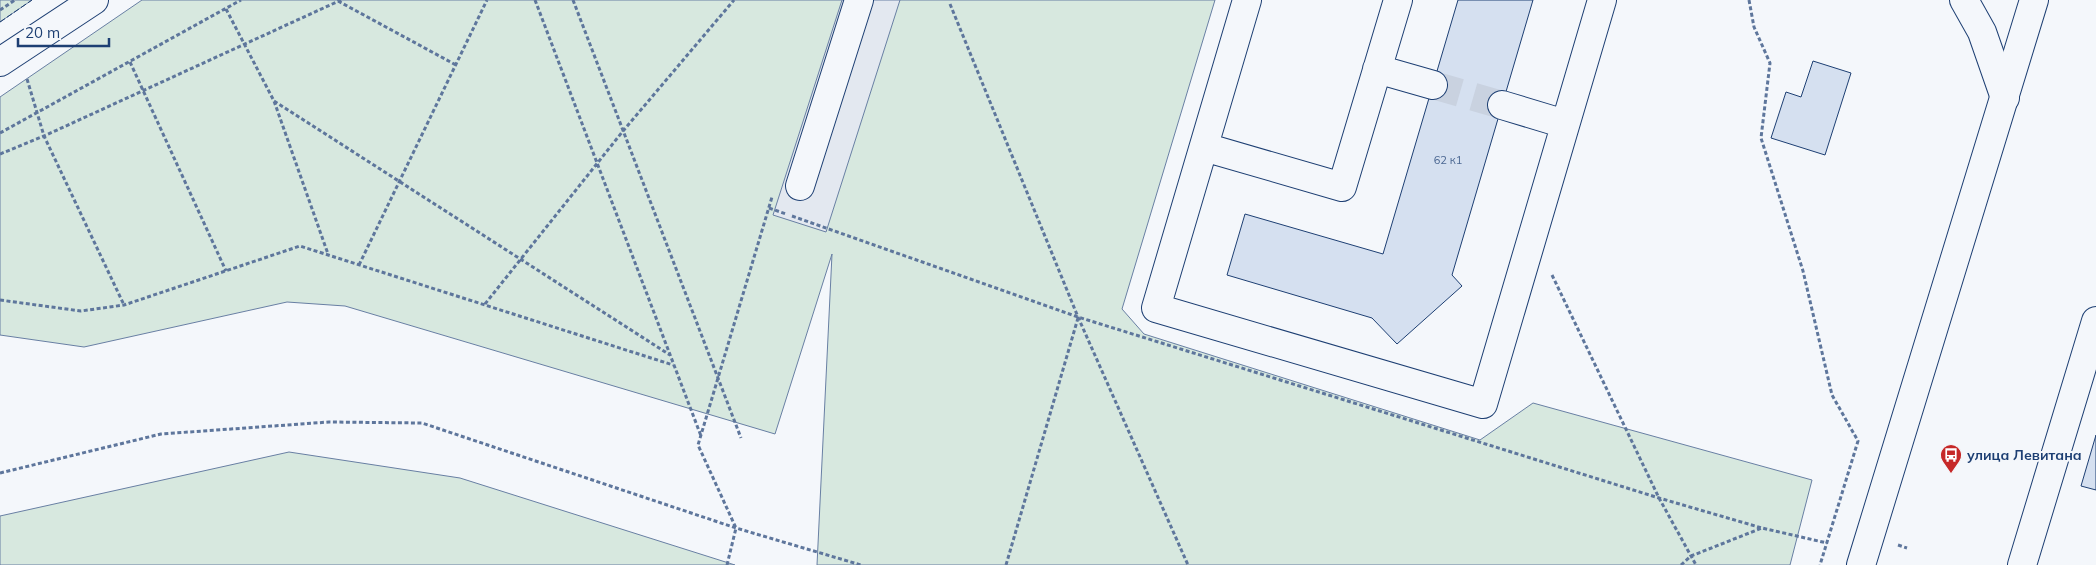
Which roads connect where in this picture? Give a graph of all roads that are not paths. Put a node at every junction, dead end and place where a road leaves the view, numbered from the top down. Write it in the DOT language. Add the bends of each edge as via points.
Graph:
graph roads {
  1 [pos="94,0"];
  2 [pos="859,0"];
  3 [pos="1247,0"];
  4 [pos="1398,0"];
  5 [pos="1602,0"];
  6 [pos="1964,0"];
  7 [pos="2034,0"];
  8 [pos="0,62"];
  9 [pos="1377,69"];
  10 [pos="1433,85"];
  11 [pos="2005,98"];
  12 [pos="1502,106"];
  13 [pos="1565,124"];
  14 [pos="1204,147"];
  15 [pos="787,187"];
  16 [pos="2096,321"];
  17 [pos="1861,565"];
  18 [pos="2022,565"];
  1 -- 8 [label="main road"];
  2 -- 15 [label="main road"];
  3 -- 14 [label="main road"];
  4 -- 9 [label="main road"];
  5 -- 13 [label="main road"];
  6 -- 11 [label="main road" via="1982,32"];
  7 -- 11 [label="main road"];
  9 -- 10 [label="main road"];
  9 -- 14 [label="main road" via="1342,187"];
  11 -- 17 [label="main road"];
  12 -- 13 [label="main road"];
  13 -- 14 [label="main road" via="1483,404 1156,308"];
  16 -- 18 [label="main road"];
}
